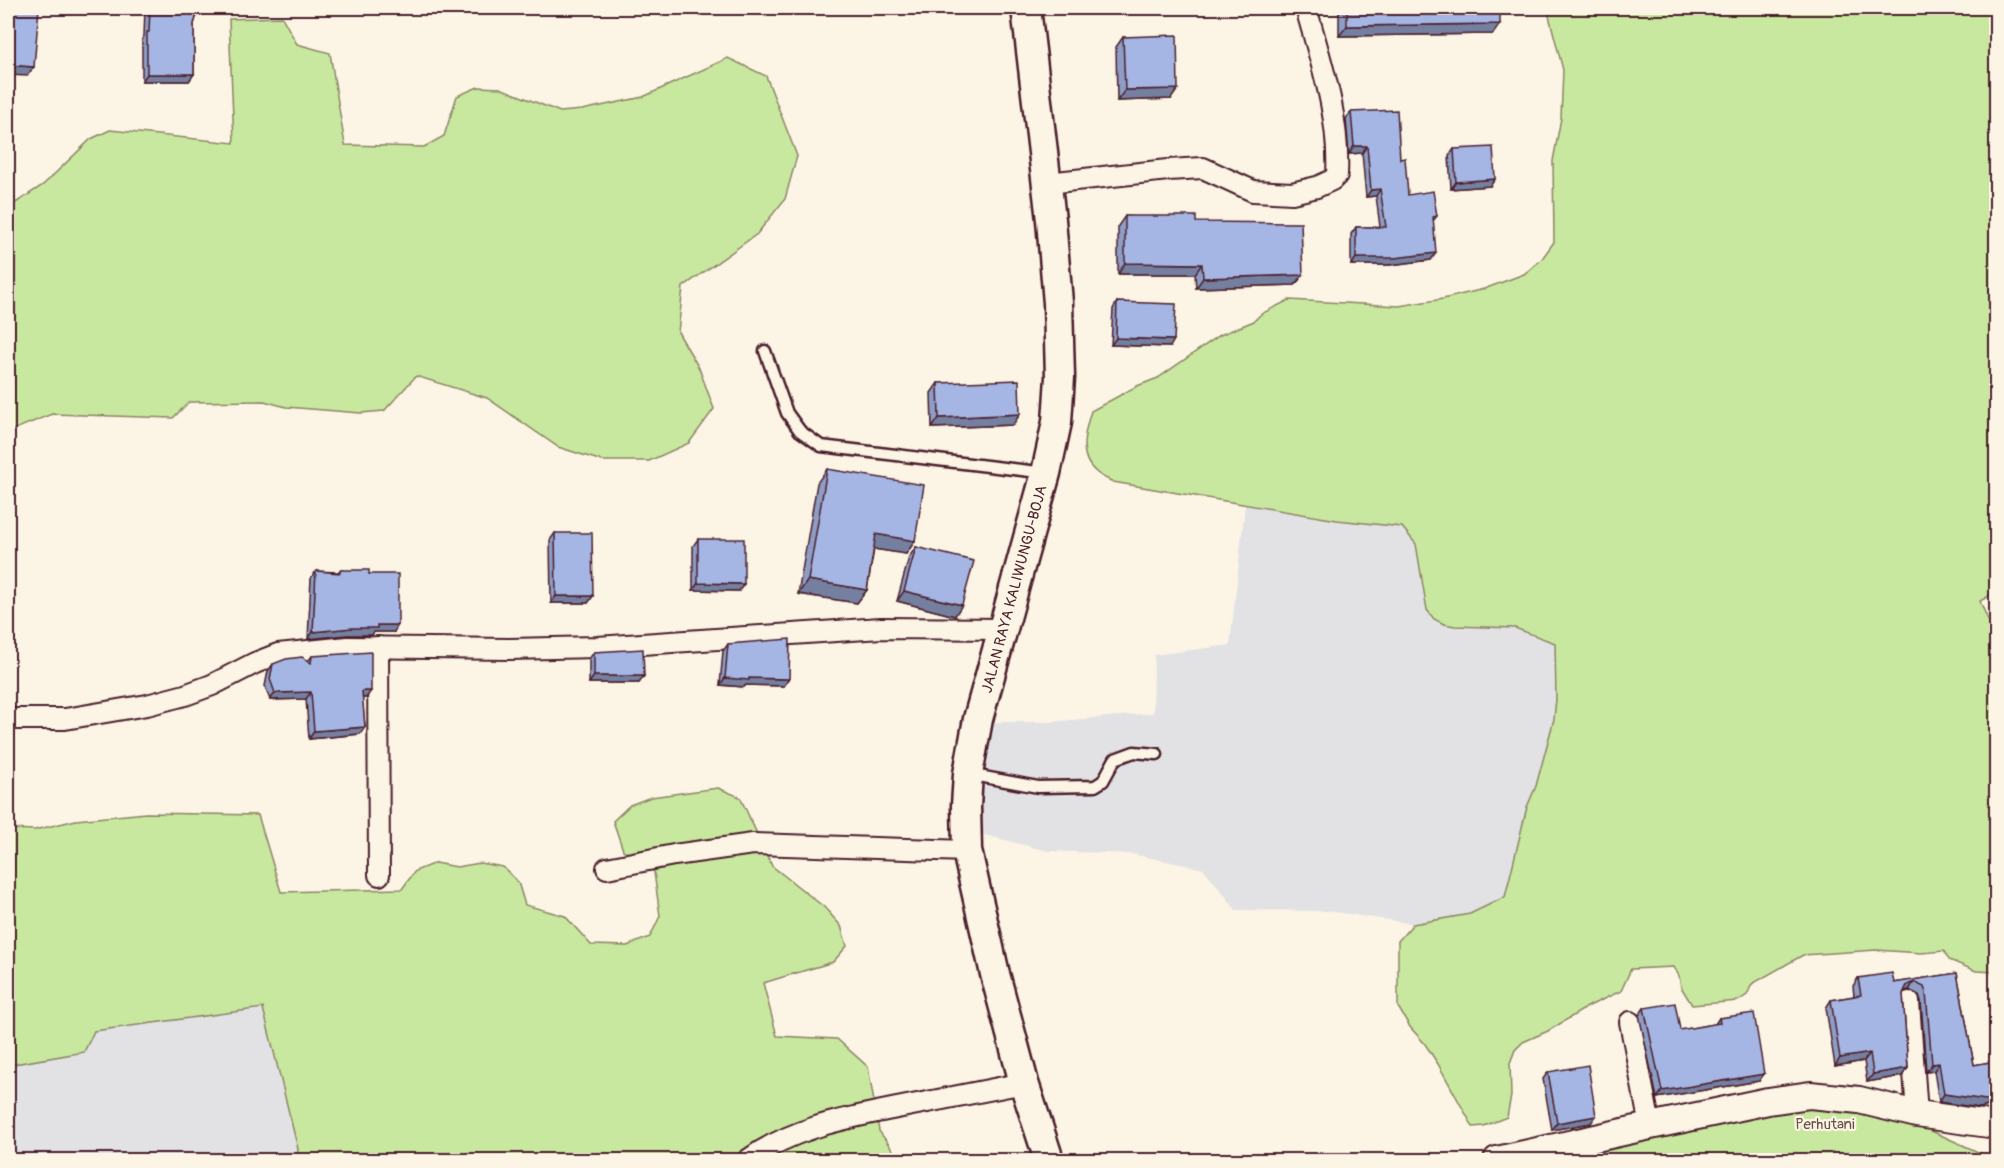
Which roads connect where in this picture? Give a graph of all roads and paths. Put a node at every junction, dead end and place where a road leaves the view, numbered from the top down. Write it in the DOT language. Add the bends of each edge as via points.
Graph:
graph roads {
  1 [pos="1026,8"];
  2 [pos="1306,8"];
  3 [pos="1047,183"];
  4 [pos="765,351"];
  5 [pos="1046,473"];
  6 [pos="1005,629"];
  7 [pos="378,647"];
  8 [pos="8,719"];
  9 [pos="1157,754"];
  10 [pos="968,774"];
  11 [pos="967,851"];
  12 [pos="608,868"];
  13 [pos="380,875"];
  14 [pos="1909,1002"];
  15 [pos="1630,1022"];
  16 [pos="1024,1083"];
  17 [pos="1917,1114"];
  18 [pos="1996,1125"];
  19 [pos="1650,1126"];
  20 [pos="748,1161"];
  21 [pos="1049,1161"];
  22 [pos="1497,1161"];
  1 -- 3 [label="main road, JALAN RAYA KALIWUNGU-BOJA"];
  2 -- 3 [label="street" via="1331,95 1338,164 1334,179 1292,193 1253,191 1203,168"];
  3 -- 5 [label="main road, JALAN RAYA KALIWUNGU-BOJA" via="1060,377 1057,422"];
  4 -- 5 [label="lane" via="787,413 800,431 821,446"];
  5 -- 6 [label="main road, JALAN RAYA KALIWUNGU-BOJA"];
  6 -- 7 [label="street" via="881,628 509,649"];
  6 -- 10 [label="main road, JALAN RAYA KALIWUNGU-BOJA" via="978,719"];
  7 -- 8 [label="street" via="278,654 212,685 147,705 65,719"];
  7 -- 13 [label="street"];
  9 -- 10 [label="lane" via="1134,752 1114,759 1103,781 1095,786 1038,787"];
  10 -- 11 [label="main road, JALAN RAYA KALIWUNGU-BOJA"];
  11 -- 12 [label="street" via="753,844"];
  11 -- 16 [label="main road, JALAN RAYA KALIWUNGU-BOJA"];
  14 -- 17 [label="street"];
  15 -- 19 [label="street"];
  16 -- 20 [label="street" via="833,1121 796,1133"];
  16 -- 21 [label="main road, JALAN RAYA KALIWUNGU-BOJA"];
  17 -- 18 [label="street"];
  17 -- 19 [label="street" via="1860,1100 1810,1095"];
  19 -- 22 [label="street"];
}
